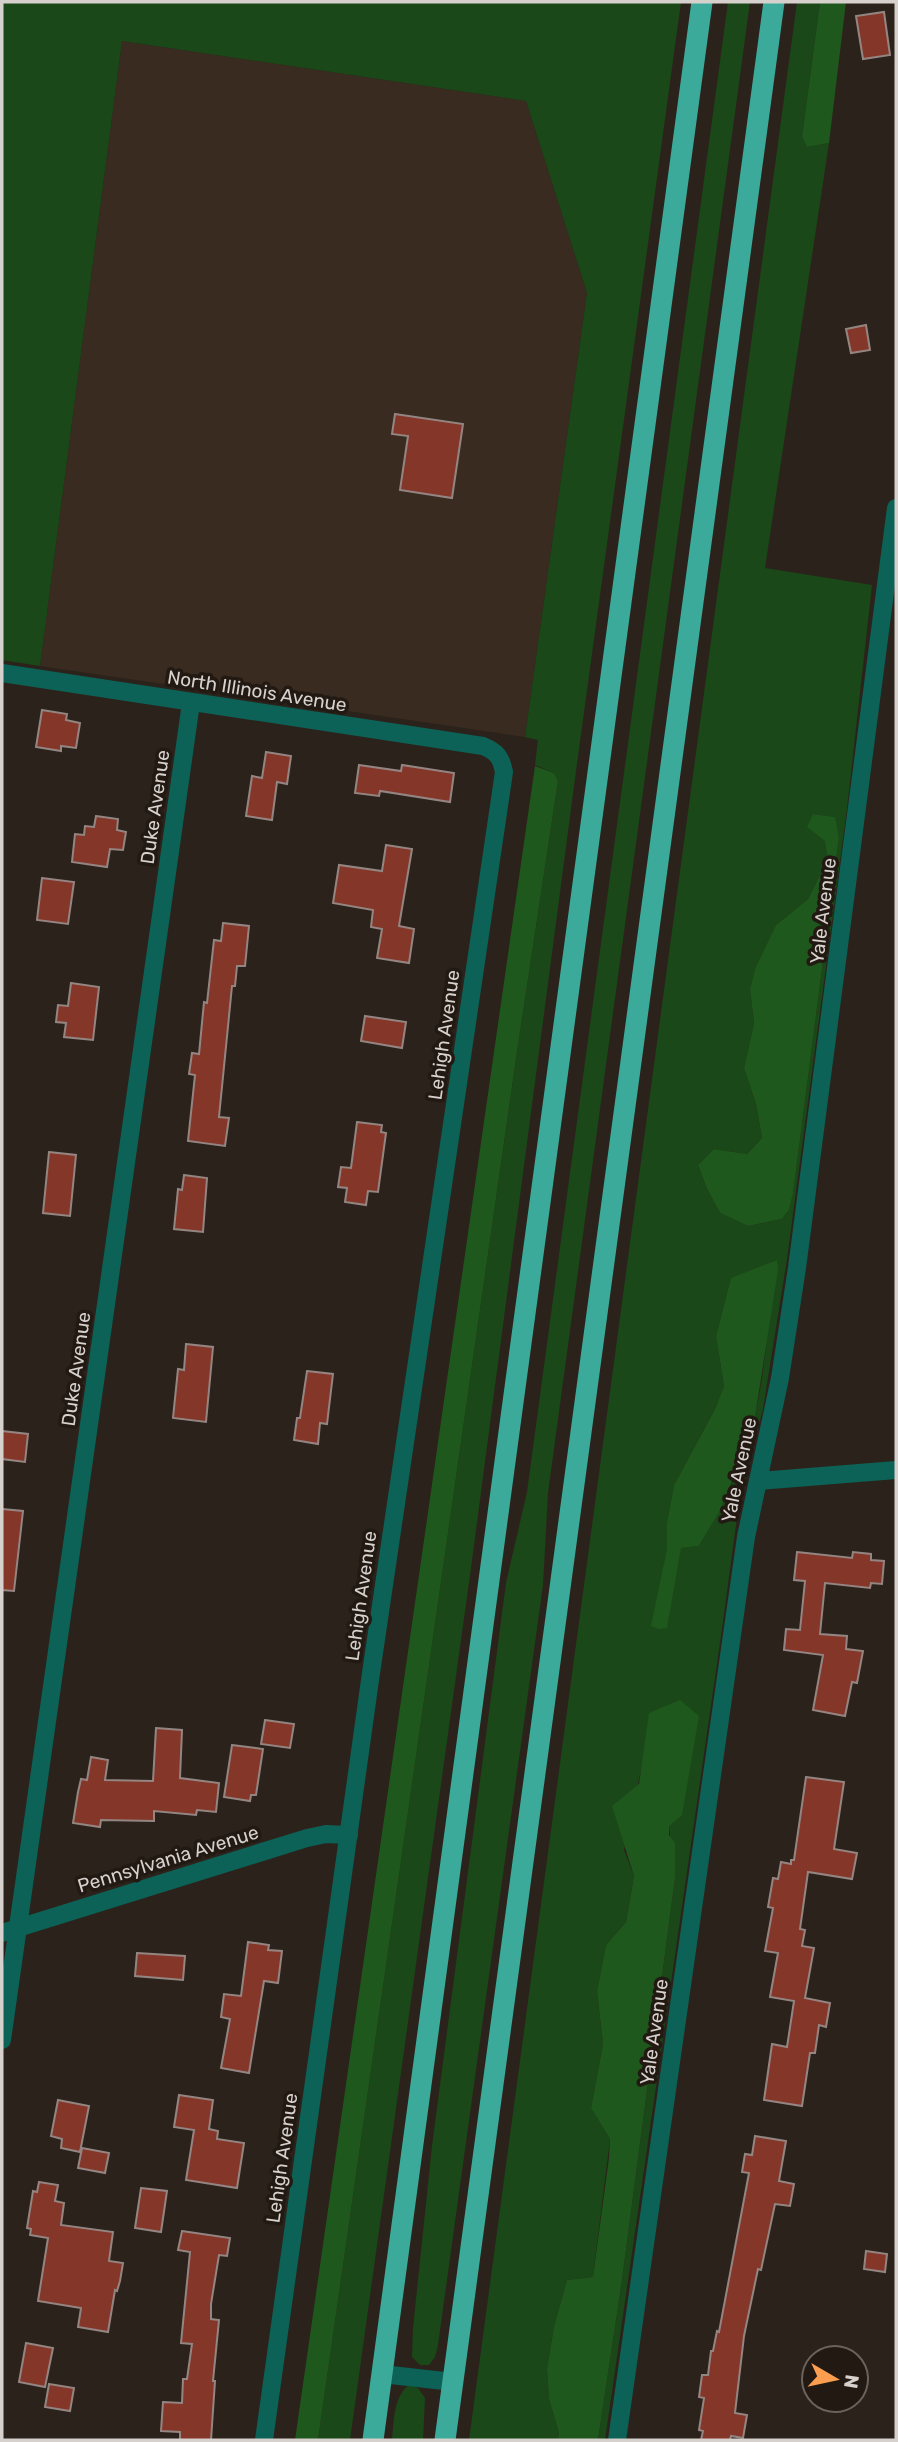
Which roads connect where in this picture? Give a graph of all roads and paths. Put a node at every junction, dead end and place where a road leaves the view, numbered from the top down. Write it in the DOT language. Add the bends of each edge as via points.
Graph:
graph roads {
  1 [pos="702,2"];
  2 [pos="774,2"];
  3 [pos="896,508"];
  4 [pos="2,673"];
  5 [pos="191,702"];
  6 [pos="501,759"];
  7 [pos="896,1470"];
  8 [pos="758,1481"];
  9 [pos="349,1835"];
  10 [pos="10,1931"];
  11 [pos="2,2040"];
  12 [pos="382,2374"];
  13 [pos="453,2382"];
  14 [pos="264,2440"];
  15 [pos="373,2440"];
  16 [pos="445,2440"];
  17 [pos="617,2440"];
  1 -- 12 [label="highway"];
  2 -- 13 [label="highway"];
  3 -- 8 [label="street, Yale Avenue" via="797,1268"];
  4 -- 5 [label="street, North Illinois Avenue"];
  5 -- 6 [label="street, North Illinois Avenue" via="483,746"];
  5 -- 10 [label="street, Duke Avenue"];
  6 -- 9 [label="street, Lehigh Avenue" via="500,802"];
  7 -- 8 [label="street"];
  8 -- 17 [label="street, Yale Avenue" via="746,1537"];
  9 -- 10 [label="street, Pennsylvania Avenue" via="307,1838"];
  9 -- 14 [label="street, Lehigh Avenue"];
  10 -- 11 [label="street, Duke Avenue"];
  12 -- 13 [label="street"];
  12 -- 15 [label="highway"];
  13 -- 16 [label="highway"];
}
